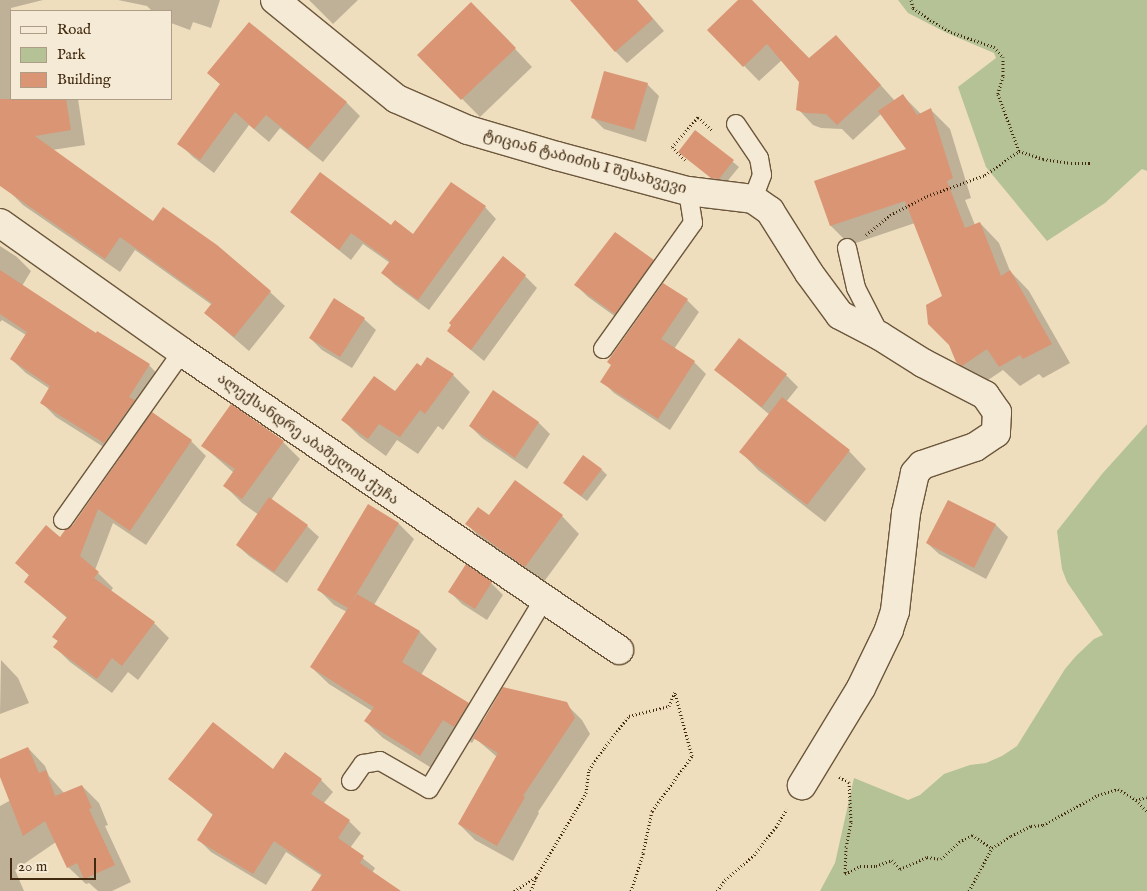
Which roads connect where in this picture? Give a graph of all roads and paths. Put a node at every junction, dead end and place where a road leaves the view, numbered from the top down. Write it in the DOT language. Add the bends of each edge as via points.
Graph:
graph roads {
  1 [pos="275,0"];
  2 [pos="911,0"];
  3 [pos="698,116"];
  4 [pos="736,124"];
  5 [pos="1020,151"];
  6 [pos="1092,163"];
  7 [pos="689,177"];
  8 [pos="753,199"];
  9 [pos="0,223"];
  10 [pos="847,248"];
  11 [pos="880,336"];
  12 [pos="603,348"];
  13 [pos="182,352"];
  14 [pos="63,520"];
  15 [pos="543,601"];
  16 [pos="618,650"];
  17 [pos="839,777"];
  18 [pos="351,781"];
  19 [pos="802,785"];
  20 [pos="1147,797"];
  21 [pos="1136,800"];
  22 [pos="1147,812"];
  23 [pos="992,848"];
  24 [pos="536,877"];
  25 [pos="514,891"];
  26 [pos="531,891"];
  27 [pos="632,891"];
  28 [pos="718,891"];
  29 [pos="969,891"];
  1 -- 7 [label="street, ტიციან ტაბიძის I შესახვევი" via="397,99 468,130"];
  2 -- 5 [label="path" via="912,8 930,20 951,32 994,47 1004,57 998,94"];
  3 -- 7 [label="path" via="672,147"];
  4 -- 8 [label="lane" via="760,158 762,175"];
  5 -- 6 [label="path" via="1071,164"];
  5 -- 10 [label="path" via="985,175 927,196 890,215"];
  7 -- 8 [label="street, ტიციან ტაბიძის I შესახვევი"];
  7 -- 12 [label="lane" via="694,224"];
  8 -- 11 [label="street" via="770,211 840,315"];
  9 -- 13 [label="street, ალექსანდრე აბაშელის ქუჩა"];
  10 -- 11 [label="lane" via="856,288"];
  11 -- 19 [label="street" via="922,363 985,394 997,412 996,433 975,447 922,465 915,473 906,513 896,611 861,688"];
  13 -- 14 [label="lane"];
  13 -- 15 [label="street, ალექსანდრე აბაშელის ქუჩა"];
  15 -- 16 [label="street, ალექსანდრე აბაშელის ქუჩა"];
  15 -- 18 [label="lane" via="429,789 380,761 363,764"];
  17 -- 23 [label="path" via="849,782 851,822 845,874 860,866 876,866 892,860 900,869 927,856 942,859 959,842 972,835"];
  19 -- 28 [label="path" via="754,855 725,880"];
  20 -- 21 [label="path"];
  21 -- 22 [label="path"];
  21 -- 23 [label="path" via="1118,789 1098,795"];
  23 -- 29 [label="path"];
  24 -- 25 [label="path"];
  24 -- 26 [label="path"];
  24 -- 27 [label="path" via="586,793 589,770 628,716 669,706 675,692 692,756 652,811"];
}
